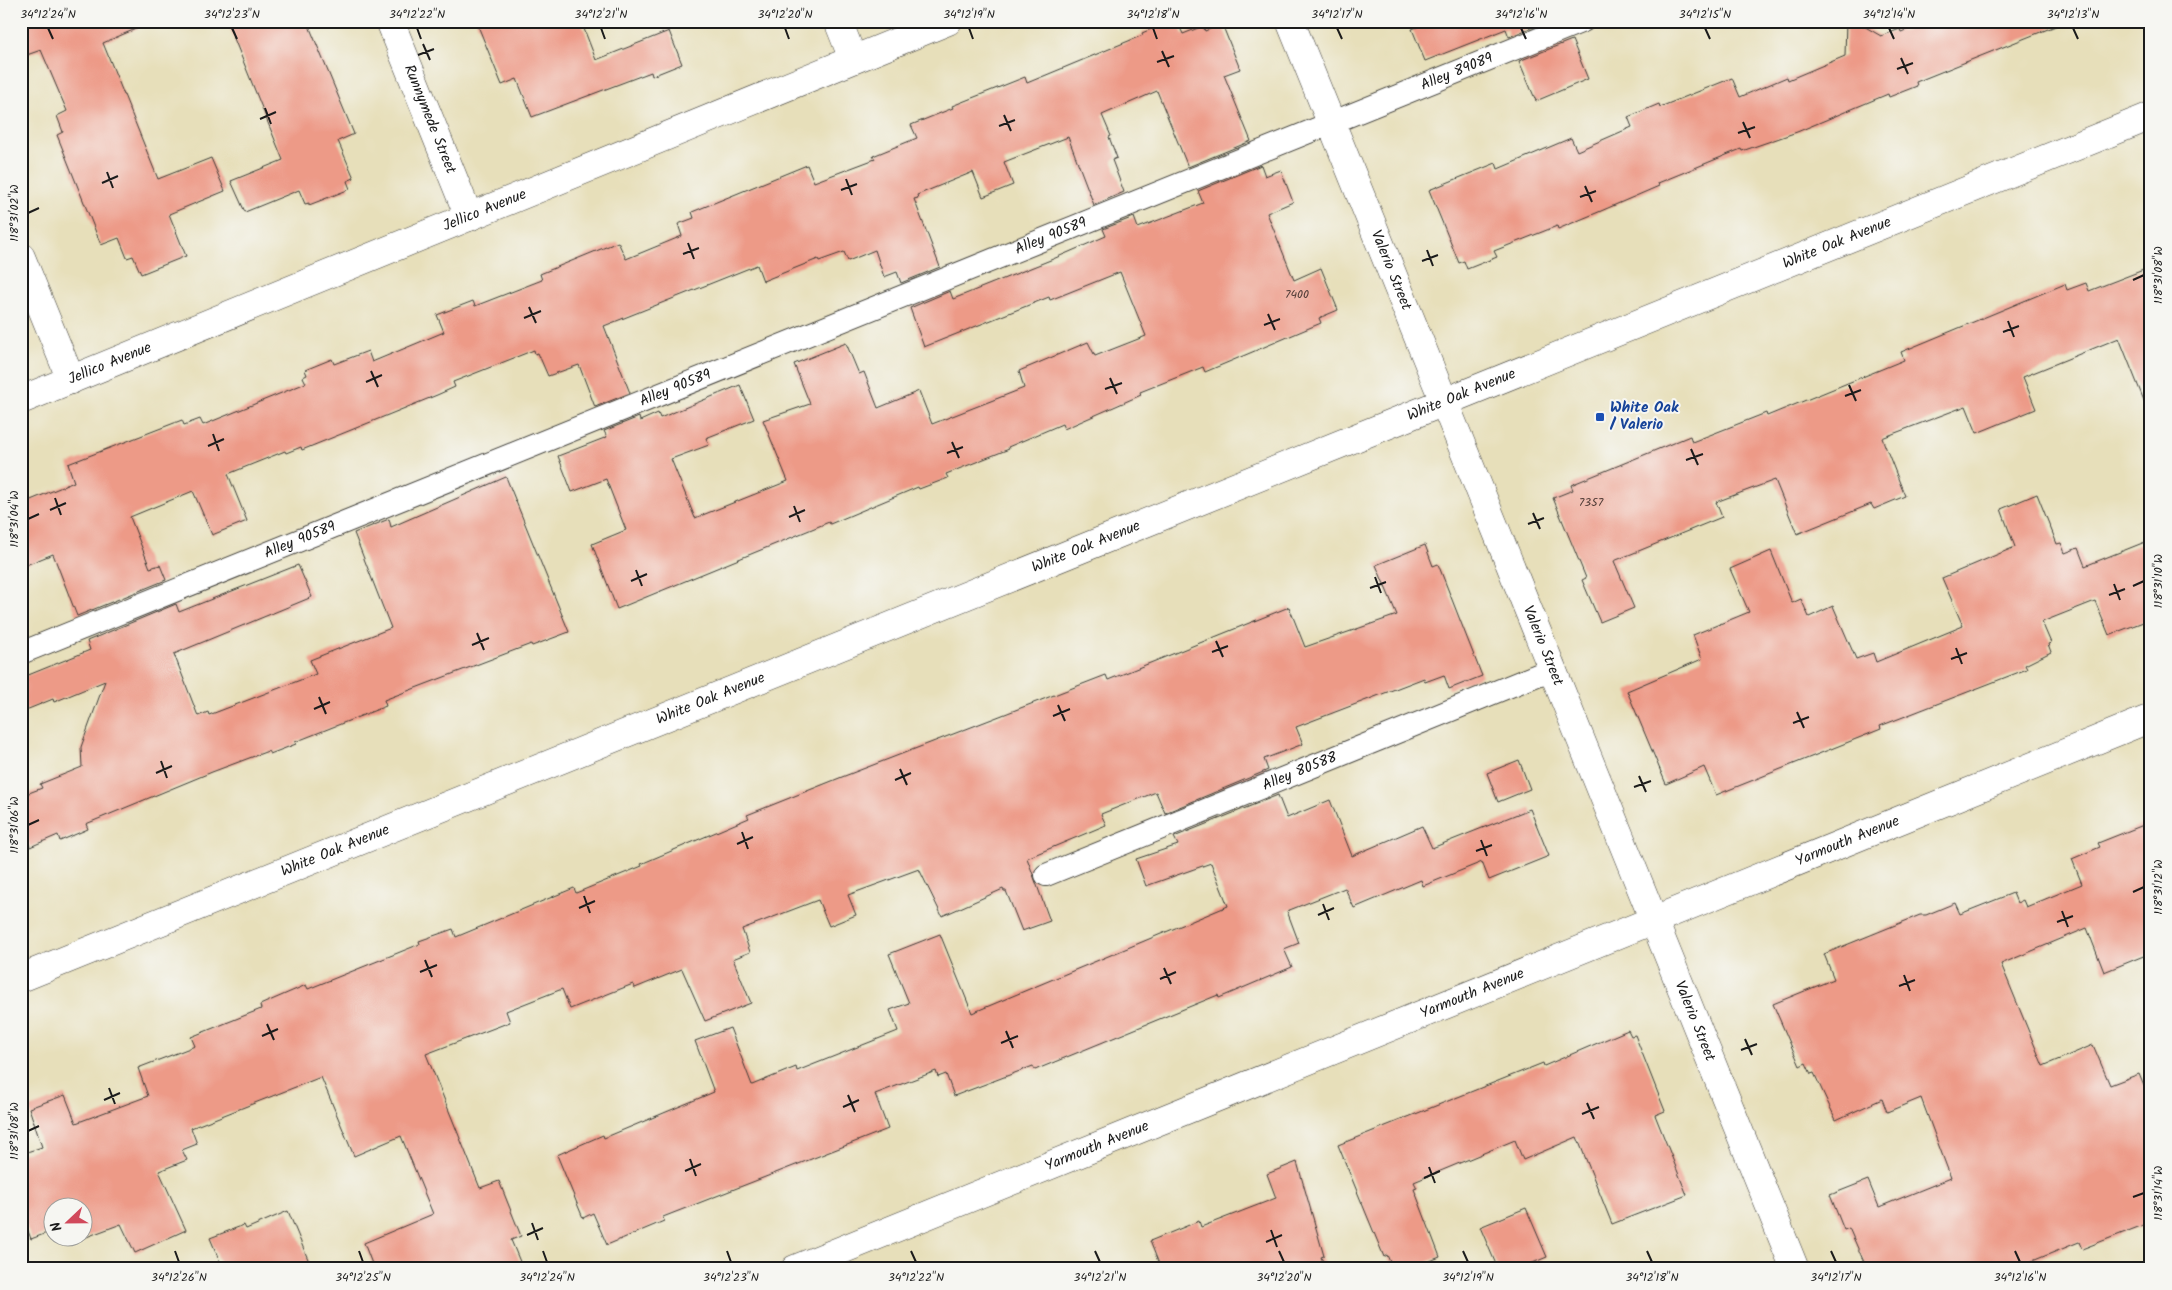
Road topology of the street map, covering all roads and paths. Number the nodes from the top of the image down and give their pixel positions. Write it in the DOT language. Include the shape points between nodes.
graph roads {
  1 [pos="390,21"];
  2 [pos="838,21"];
  3 [pos="948,21"];
  4 [pos="1290,21"];
  5 [pos="1583,21"];
  6 [pos="853,59"];
  7 [pos="2151,116"];
  8 [pos="1331,123"];
  9 [pos="469,217"];
  10 [pos="21,257"];
  11 [pos="71,380"];
  12 [pos="21,400"];
  13 [pos="1446,403"];
  14 [pos="21,653"];
  15 [pos="1552,669"];
  16 [pos="2151,718"];
  17 [pos="1046,875"];
  18 [pos="1653,922"];
  19 [pos="21,978"];
  20 [pos="795,1269"];
  21 [pos="1795,1269"];
  1 -- 9 [label="street, Runnymede Street"];
  2 -- 6 [label="street"];
  3 -- 6 [label="street, Jellico Avenue"];
  4 -- 8 [label="street, Valerio Street"];
  5 -- 8 [label="lane, Alley 89089"];
  6 -- 9 [label="street, Jellico Avenue"];
  7 -- 13 [label="street, White Oak Avenue"];
  8 -- 13 [label="street, Valerio Street"];
  8 -- 14 [label="lane, Alley 90589"];
  9 -- 11 [label="street, Jellico Avenue"];
  10 -- 11 [label="street"];
  11 -- 12 [label="street, Jellico Avenue"];
  13 -- 15 [label="street, Valerio Street"];
  13 -- 19 [label="street, White Oak Avenue"];
  15 -- 17 [label="lane, Alley 80588"];
  15 -- 18 [label="street, Valerio Street"];
  16 -- 18 [label="street, Yarmouth Avenue"];
  18 -- 20 [label="street, Yarmouth Avenue"];
  18 -- 21 [label="street, Valerio Street"];
}
